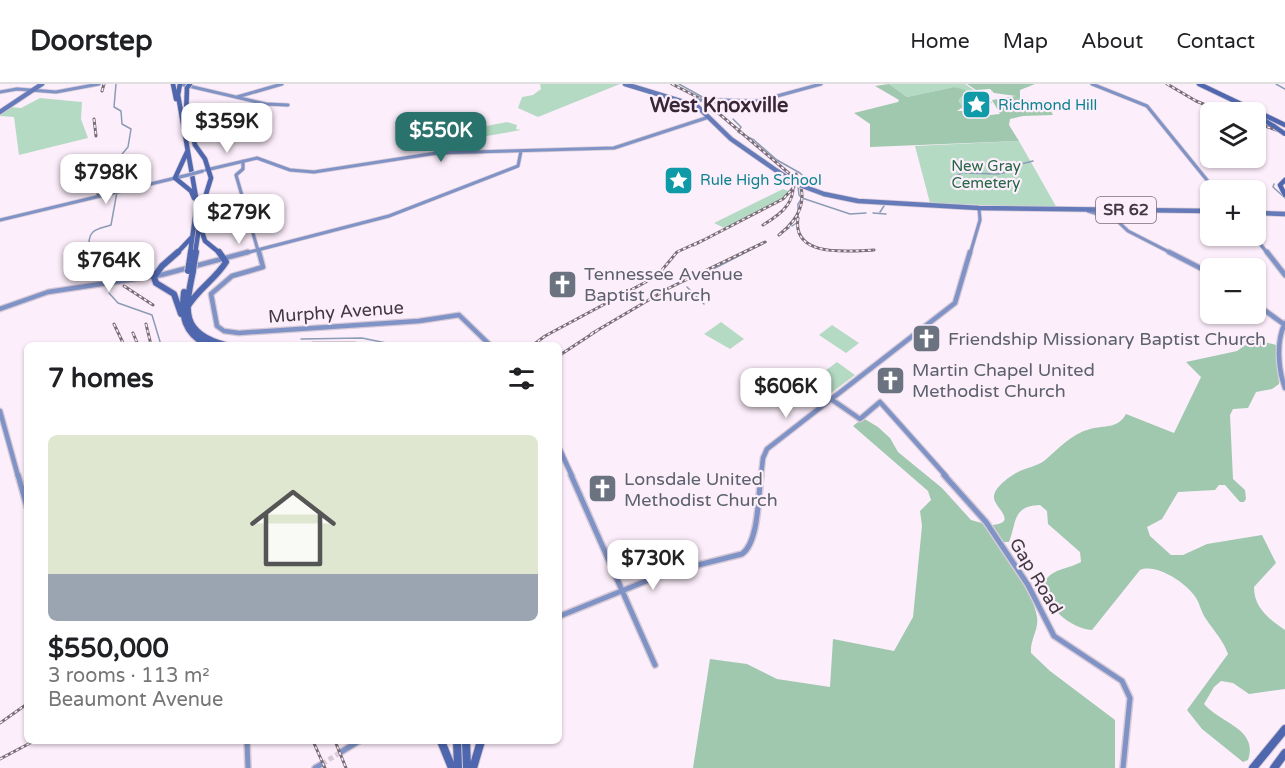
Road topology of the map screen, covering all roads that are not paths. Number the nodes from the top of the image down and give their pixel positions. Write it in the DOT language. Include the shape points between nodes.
graph roads {
  1 [pos="23,84"];
  2 [pos="42,84"];
  3 [pos="97,84"];
  4 [pos="282,84"];
  5 [pos="626,84"];
  6 [pos="821,84"];
  7 [pos="1092,84"];
  8 [pos="1191,84"];
  9 [pos="1199,84"];
  10 [pos="173,85"];
  11 [pos="183,85"];
  12 [pos="17,89"];
  13 [pos="32,91"];
  14 [pos="0,92"];
  15 [pos="237,97"];
  16 [pos="1230,102"];
  17 [pos="689,103"];
  18 [pos="288,105"];
  19 [pos="0,112"];
  20 [pos="709,117"];
  21 [pos="185,118"];
  22 [pos="1266,120"];
  23 [pos="1266,121"];
  24 [pos="1285,130"];
  25 [pos="188,148"];
  26 [pos="521,151"];
  27 [pos="243,161"];
  28 [pos="206,170"];
  29 [pos="175,178"];
  30 [pos="1207,180"];
  31 [pos="1285,182"];
  32 [pos="1285,193"];
  33 [pos="200,205"];
  34 [pos="979,208"];
  35 [pos="1107,210"];
  36 [pos="1088,211"];
  37 [pos="1200,211"];
  38 [pos="1266,212"];
  39 [pos="1285,212"];
  40 [pos="0,220"];
  41 [pos="1114,220"];
  42 [pos="201,224"];
  43 [pos="195,230"];
  44 [pos="1262,246"];
  45 [pos="258,252"];
  46 [pos="226,260"];
  47 [pos="1200,267"];
  48 [pos="191,268"];
  49 [pos="1285,275"];
  50 [pos="154,277"];
  51 [pos="0,309"];
  52 [pos="1266,311"];
  53 [pos="184,312"];
  54 [pos="1285,324"];
  55 [pos="202,342"];
  56 [pos="214,342"];
  57 [pos="487,342"];
  58 [pos="1285,388"];
  59 [pos="831,399"];
  60 [pos="0,411"];
  61 [pos="562,455"];
  62 [pos="24,496"];
  63 [pos="621,591"];
  64 [pos="562,615"];
  65 [pos="655,665"];
  66 [pos="1285,729"];
  67 [pos="247,744"];
  68 [pos="354,744"];
  69 [pos="442,744"];
  70 [pos="458,744"];
  71 [pos="466,744"];
  72 [pos="480,744"];
  73 [pos="342,752"];
  74 [pos="1285,753"];
  75 [pos="322,764"];
  76 [pos="248,768"];
  77 [pos="315,768"];
  78 [pos="452,768"];
  79 [pos="458,768"];
  80 [pos="467,768"];
  81 [pos="472,768"];
  82 [pos="1123,768"];
  83 [pos="1253,768"];
  84 [pos="1274,768"];
  1 -- 12 [label="street"];
  2 -- 13 [label="main road"];
  3 -- 13 [label="street" via="58,92"];
  4 -- 15 [label="street"];
  5 -- 17 [label="main road, SR 62"];
  6 -- 17 [label="street, bridge" via="754,103 694,99"];
  7 -- 30 [label="street" via="1147,106"];
  8 -- 16 [label="highway"];
  9 -- 24 [label="highway"];
  10 -- 21 [label="highway"];
  11 -- 15 [label="street"];
  11 -- 21 [label="highway"];
  12 -- 13 [label="street"];
  12 -- 14 [label="street"];
  13 -- 19 [label="main road"];
  15 -- 18 [label="street"];
  17 -- 20 [label="main road, SR 62"];
  20 -- 26 [label="street" via="616,148"];
  20 -- 34 [label="main road, SR 62, bridge" via="734,141 777,171 824,194 858,201"];
  21 -- 25 [label="highway"];
  21 -- 28 [label="highway"];
  21 -- 33 [label="highway"];
  22 -- 24 [label="highway"];
  23 -- 24 [label="highway, bridge"];
  25 -- 29 [label="highway"];
  25 -- 33 [label="highway"];
  26 -- 27 [label="street" via="437,153 309,172 290,170 257,158"];
  26 -- 45 [label="street" via="517,166 389,216"];
  27 -- 28 [label="street"];
  27 -- 45 [label="street" via="244,167 236,175"];
  28 -- 29 [label="street, bridge"];
  28 -- 33 [label="highway" via="210,182"];
  29 -- 33 [label="highway"];
  29 -- 40 [label="street"];
  31 -- 32 [label="highway"];
  33 -- 42 [label="highway"];
  33 -- 43 [label="highway"];
  34 -- 36 [label="main road, SR 62"];
  34 -- 59 [label="street" via="980,220 955,303"];
  35 -- 36 [label="main road, SR 62"];
  35 -- 37 [label="main road, SR 62"];
  35 -- 41 [label="street"];
  36 -- 41 [label="street"];
  38 -- 39 [label="main road"];
  41 -- 47 [label="street"];
  42 -- 46 [label="highway" via="207,244"];
  42 -- 48 [label="highway"];
  43 -- 48 [label="highway"];
  43 -- 50 [label="highway" via="186,245"];
  44 -- 49 [label="street"];
  45 -- 46 [label="street"];
  45 -- 57 [label="street, Murphy Avenue" via="262,267 232,276 211,294 215,322 224,331 462,316"];
  46 -- 50 [label="street"];
  46 -- 53 [label="highway" via="223,269 195,293"];
  48 -- 53 [label="highway"];
  50 -- 51 [label="street" via="86,284"];
  50 -- 53 [label="highway" via="156,283 174,294"];
  52 -- 54 [label="street"];
  53 -- 55 [label="highway" via="182,322"];
  53 -- 56 [label="highway" via="195,332"];
  54 -- 58 [label="street" via="1281,328 1281,379"];
  59 -- 63 [label="street" via="764,454 752,544 742,554 666,573"];
  59 -- 82 [label="street, Gap Road" via="860,419 880,402 986,522 1028,585 1054,636 1122,681 1130,698"];
  60 -- 62 [label="street"];
  61 -- 63 [label="street"];
  63 -- 64 [label="street"];
  63 -- 65 [label="street"];
  66 -- 83 [label="highway"];
  67 -- 76 [label="street"];
  68 -- 73 [label="street"];
  69 -- 78 [label="highway"];
  70 -- 79 [label="highway"];
  71 -- 80 [label="highway"];
  72 -- 81 [label="highway"];
  74 -- 84 [label="highway"];
  75 -- 77 [label="street"];
}
